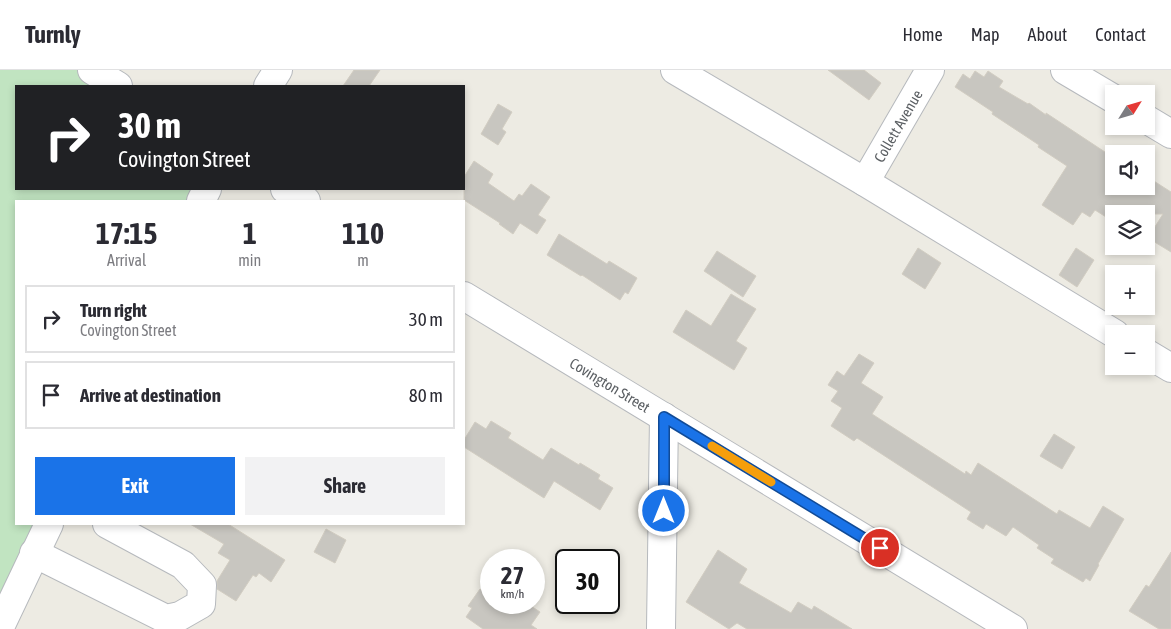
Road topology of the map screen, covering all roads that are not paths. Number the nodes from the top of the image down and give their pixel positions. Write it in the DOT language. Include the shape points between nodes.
graph roads {
  1 [pos="92,70"];
  2 [pos="278,70"];
  3 [pos="676,70"];
  4 [pos="930,70"];
  5 [pos="1065,70"];
  6 [pos="116,85"];
  7 [pos="269,85"];
  8 [pos="1105,94"];
  9 [pos="1155,124"];
  10 [pos="1171,134"];
  11 [pos="865,182"];
  12 [pos="287,190"];
  13 [pos="304,200"];
  14 [pos="465,297"];
  15 [pos="1105,328"];
  16 [pos="1155,358"];
  17 [pos="1171,368"];
  18 [pos="664,417"];
  19 [pos="48,525"];
  20 [pos="109,525"];
  21 [pos="34,553"];
  22 [pos="0,627"];
  23 [pos="662,629"];
  24 [pos="1013,629"];
  1 -- 6 [label="street"];
  2 -- 7 [label="street"];
  3 -- 11 [label="street"];
  4 -- 11 [label="street, Collett Avenue"];
  5 -- 8 [label="street"];
  9 -- 10 [label="street"];
  11 -- 15 [label="street"];
  12 -- 13 [label="street"];
  14 -- 18 [label="street, Covington Street"];
  16 -- 17 [label="street"];
  18 -- 23 [label="street"];
  18 -- 24 [label="street, Covington Street"];
  19 -- 21 [label="street"];
  20 -- 21 [label="street" via="183,565 202,584 201,604 180,616 166,619"];
  21 -- 22 [label="street"];
}
